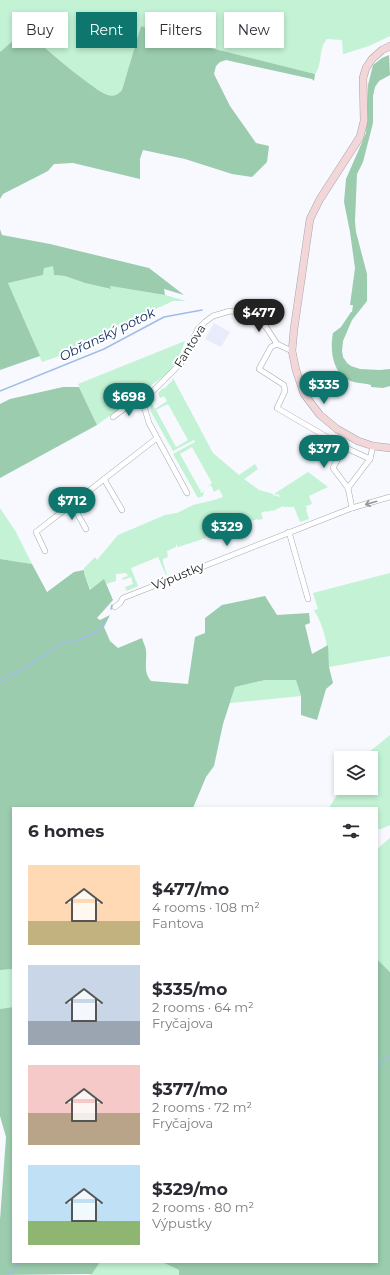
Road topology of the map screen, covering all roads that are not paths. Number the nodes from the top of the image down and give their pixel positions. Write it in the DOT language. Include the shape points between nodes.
graph roads {
  1 [pos="390,46"];
  2 [pos="277,344"];
  3 [pos="292,351"];
  4 [pos="146,401"];
  5 [pos="113,417"];
  6 [pos="157,438"];
  7 [pos="344,446"];
  8 [pos="372,446"];
  9 [pos="390,448"];
  10 [pos="370,459"];
  11 [pos="104,479"];
  12 [pos="348,488"];
  13 [pos="187,493"];
  14 [pos="390,497"];
  15 [pos="72,504"];
  16 [pos="352,508"];
  17 [pos="122,510"];
  18 [pos="86,529"];
  19 [pos="290,532"];
  20 [pos="45,551"];
  21 [pos="308,599"];
  22 [pos="115,607"];
  1 -- 3 [label="main road" via="372,59 366,68 362,78 364,121 360,137 310,219"];
  2 -- 3 [label="street"];
  2 -- 4 [label="street, Fantova" via="266,327 250,313 230,311 213,316 198,329 181,363"];
  2 -- 7 [label="street" via="271,347 259,369 284,385 285,391 277,408"];
  3 -- 8 [label="main road" via="304,394 320,415 337,429"];
  4 -- 5 [label="street" via="133,402"];
  4 -- 6 [label="street" via="144,411"];
  6 -- 11 [label="street"];
  6 -- 13 [label="street"];
  7 -- 10 [label="street"];
  7 -- 12 [label="street" via="333,468"];
  8 -- 9 [label="main road"];
  8 -- 10 [label="street"];
  10 -- 12 [label="street"];
  11 -- 15 [label="street"];
  11 -- 17 [label="street"];
  12 -- 16 [label="street"];
  14 -- 16 [label="street, Výpustky, one-way"];
  15 -- 18 [label="street"];
  15 -- 20 [label="street" via="36,532"];
  16 -- 19 [label="street, Výpustky"];
  19 -- 21 [label="street"];
  19 -- 22 [label="street, Výpustky" via="123,598"];
}
